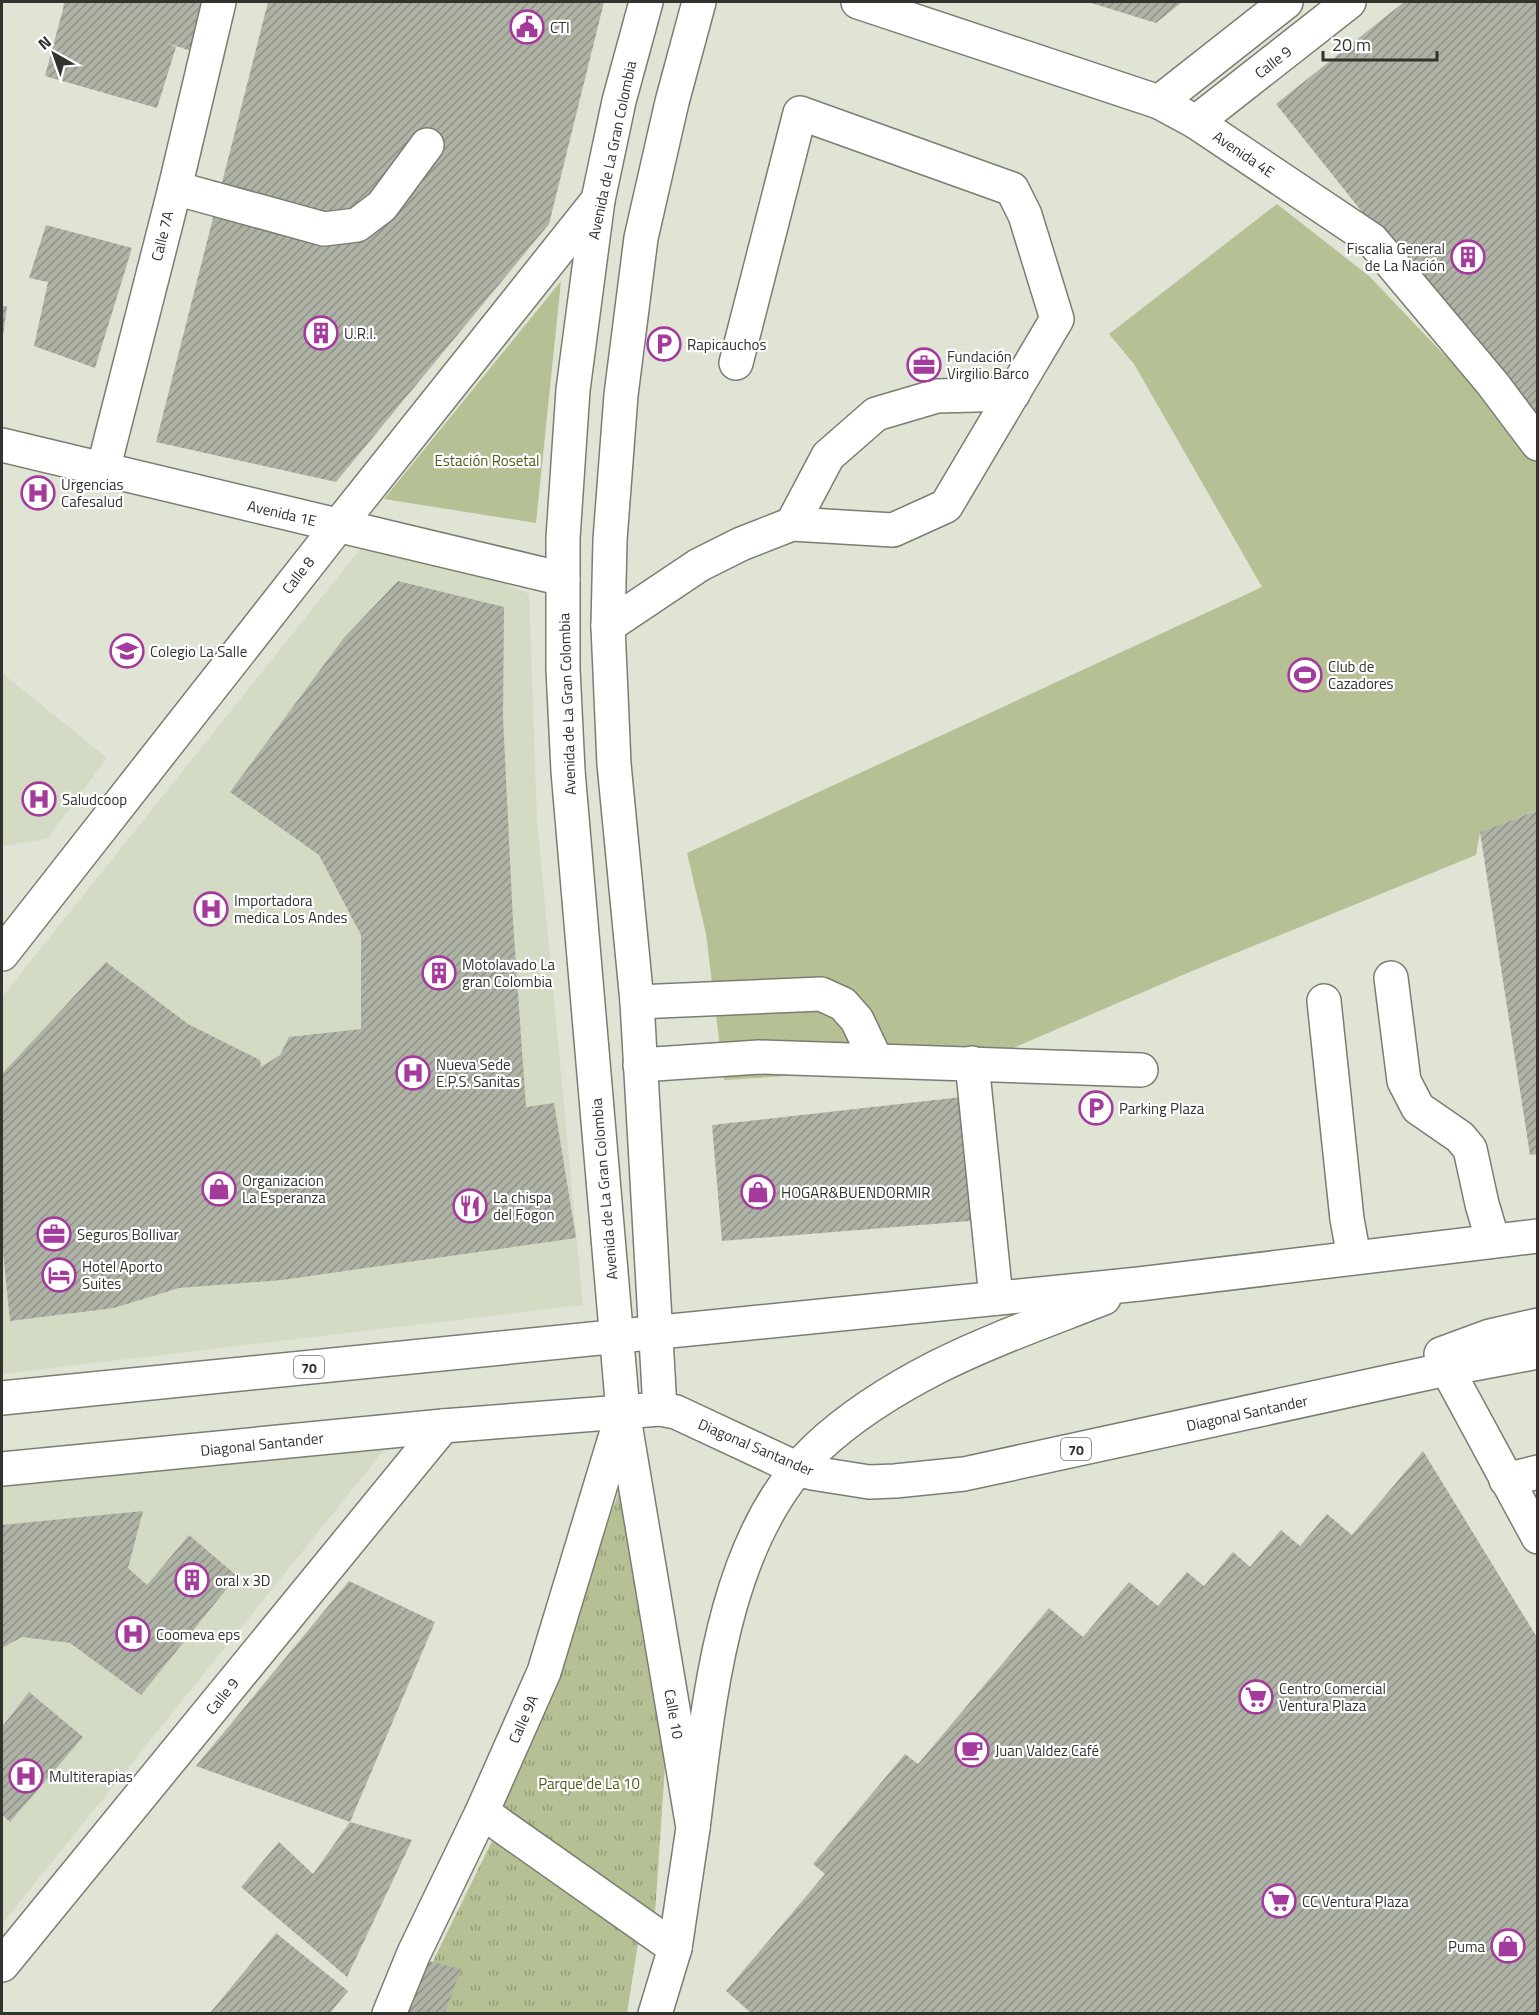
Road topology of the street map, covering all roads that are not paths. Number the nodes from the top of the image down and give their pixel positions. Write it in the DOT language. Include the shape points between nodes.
graph roads {
  1 [pos="219,2"];
  2 [pos="646,2"];
  3 [pos="699,2"];
  4 [pos="858,2"];
  5 [pos="1286,2"];
  6 [pos="1349,2"];
  7 [pos="1160,102"];
  8 [pos="1196,122"];
  9 [pos="427,144"];
  10 [pos="175,188"];
  11 [pos="598,200"];
  12 [pos="736,363"];
  13 [pos="1013,394"];
  14 [pos="1538,444"];
  15 [pos="2,445"];
  16 [pos="103,470"];
  17 [pos="792,524"];
  18 [pos="338,526"];
  19 [pos="563,579"];
  20 [pos="608,626"];
  21 [pos="2,954"];
  22 [pos="1391,978"];
  23 [pos="1324,1001"];
  24 [pos="637,1002"];
  25 [pos="876,1060"];
  26 [pos="972,1064"];
  27 [pos="640,1065"];
  28 [pos="1140,1070"];
  29 [pos="1538,1236"];
  30 [pos="1493,1241"];
  31 [pos="1354,1257"];
  32 [pos="1139,1284"];
  33 [pos="996,1298"];
  34 [pos="1538,1325"];
  35 [pos="656,1332"];
  36 [pos="617,1337"];
  37 [pos="1538,1352"];
  38 [pos="1447,1369"];
  39 [pos="1371,1386"];
  40 [pos="2,1398"];
  41 [pos="660,1409"];
  42 [pos="623,1412"];
  43 [pos="443,1426"];
  44 [pos="2,1469"];
  45 [pos="798,1469"];
  46 [pos="1538,1473"];
  47 [pos="1506,1480"];
  48 [pos="1538,1537"];
  49 [pos="482,1812"];
  50 [pos="693,1828"];
  51 [pos="675,1948"];
  52 [pos="2,1965"];
  53 [pos="389,2013"];
  54 [pos="655,2013"];
  1 -- 10 [label="street, Calle 7A"];
  2 -- 11 [label="street, Avenida de La Gran Colombia"];
  3 -- 20 [label="street" via="641,238 621,395"];
  4 -- 7 [label="street, Avenida 4E"];
  5 -- 7 [label="street"];
  6 -- 8 [label="street, Calle 9"];
  7 -- 8 [label="street, Avenida 4E"];
  8 -- 14 [label="street, Avenida 4E" via="1372,240"];
  9 -- 10 [label="street" via="382,206 357,225 324,229"];
  10 -- 16 [label="street, Calle 7A"];
  11 -- 18 [label="street, Calle 8"];
  11 -- 19 [label="street, Avenida de La Gran Colombia" via="573,390"];
  12 -- 13 [label="street" via="800,113 1012,189 1025,215 1056,319"];
  13 -- 17 [label="street" via="938,396 876,414 828,456"];
  13 -- 17 [label="street" via="946,506 892,530"];
  15 -- 16 [label="street, Avenida 1E"];
  16 -- 18 [label="street, Avenida 1E"];
  17 -- 20 [label="street" via="699,565"];
  18 -- 19 [label="street, Avenida 1E"];
  18 -- 21 [label="street, Calle 8"];
  19 -- 36 [label="street, Avenida de La Gran Colombia" via="562,669 568,771"];
  20 -- 24 [label="street" via="614,764"];
  22 -- 30 [label="street" via="1404,1081 1418,1108 1460,1137 1470,1149"];
  23 -- 31 [label="street"];
  24 -- 25 [label="street" via="821,994 843,1004 857,1020"];
  24 -- 27 [label="street"];
  25 -- 26 [label="street"];
  25 -- 27 [label="street" via="759,1057"];
  26 -- 28 [label="street"];
  26 -- 33 [label="street"];
  27 -- 35 [label="street"];
  29 -- 30 [label="street, 70"];
  30 -- 31 [label="street, 70"];
  31 -- 32 [label="street, 70"];
  32 -- 33 [label="street, 70"];
  32 -- 45 [label="street" via="936,1368 863,1411"];
  33 -- 35 [label="street, 70"];
  34 -- 39 [label="street" via="1467,1344"];
  35 -- 36 [label="street, 70"];
  35 -- 41 [label="street"];
  36 -- 40 [label="street, 70"];
  36 -- 42 [label="street, Avenida de La Gran Colombia"];
  37 -- 38 [label="street, Diagonal Santander / 70"];
  38 -- 39 [label="street, Diagonal Santander / 70"];
  38 -- 47 [label="street"];
  39 -- 45 [label="street, Diagonal Santander / 70" via="964,1474 869,1482"];
  41 -- 42 [label="street, Diagonal Santander / 70"];
  41 -- 45 [label="street, Diagonal Santander / 70" via="676,1412"];
  42 -- 43 [label="street, Diagonal Santander / 70"];
  42 -- 49 [label="street, Calle 9A" via="544,1672"];
  42 -- 50 [label="street, Calle 10"];
  43 -- 44 [label="street, Diagonal Santander / 70"];
  43 -- 52 [label="street, Calle 9"];
  45 -- 50 [label="street" via="757,1532 731,1604 708,1713"];
  46 -- 47 [label="street"];
  47 -- 48 [label="street"];
  49 -- 51 [label="street"];
  49 -- 53 [label="street, Calle 9A"];
  50 -- 51 [label="street, Calle 10"];
  51 -- 54 [label="street, Calle 10"];
}
